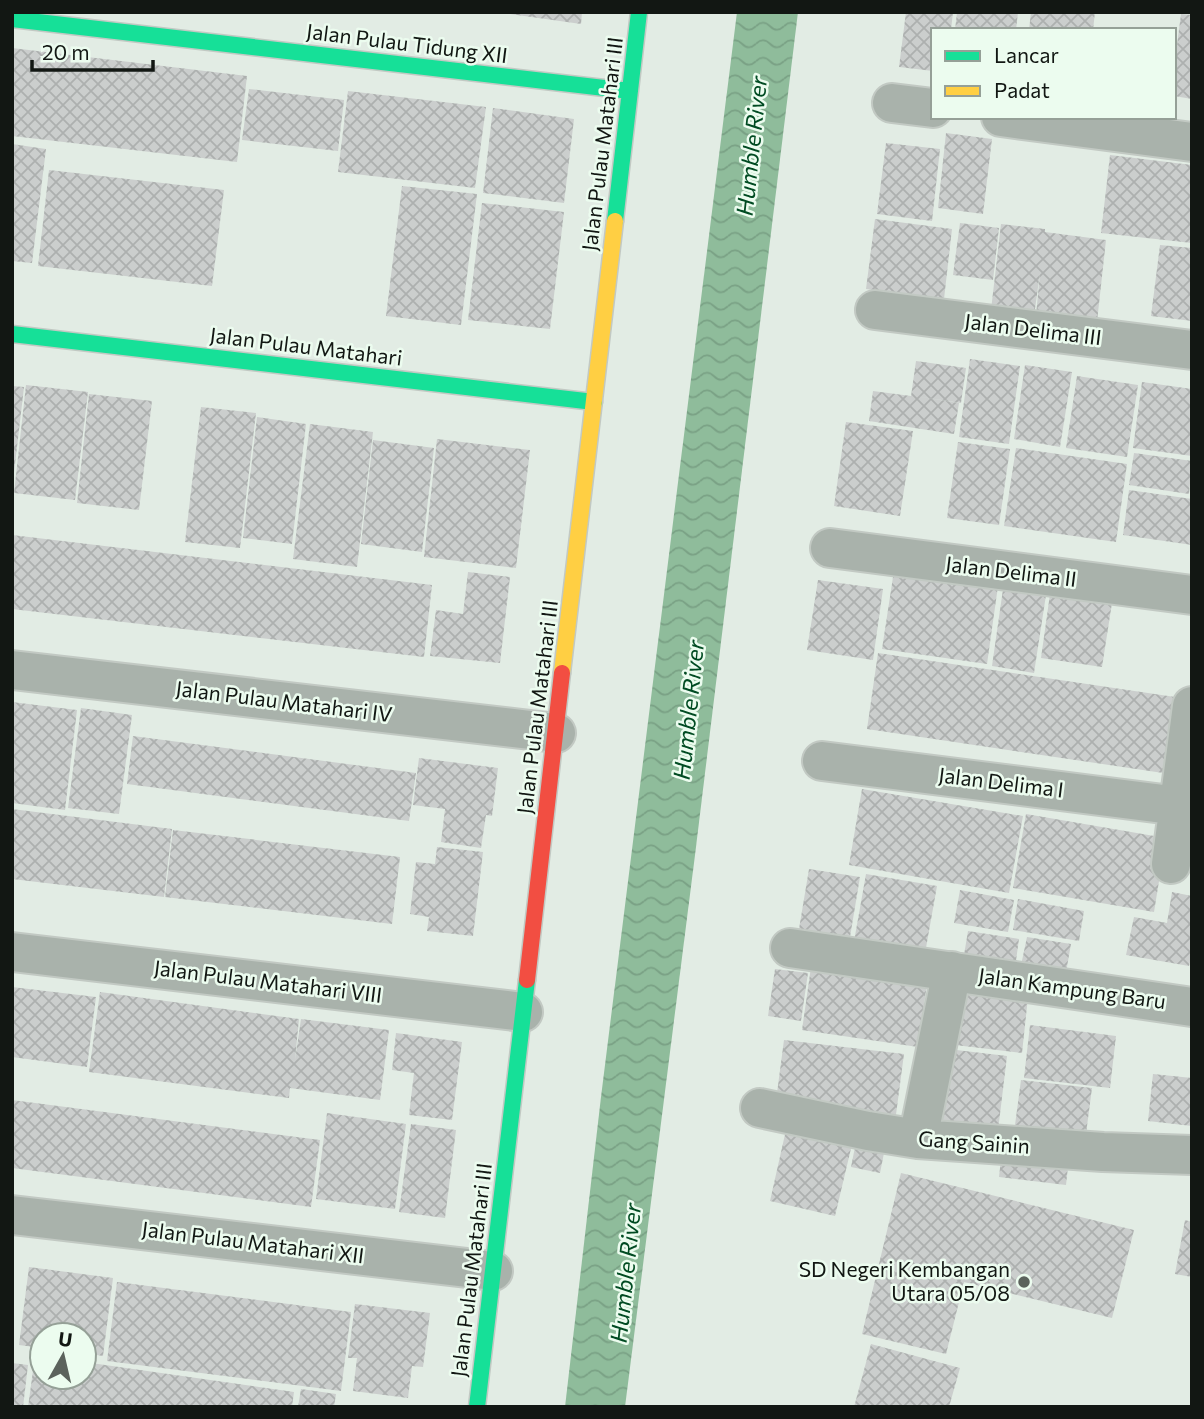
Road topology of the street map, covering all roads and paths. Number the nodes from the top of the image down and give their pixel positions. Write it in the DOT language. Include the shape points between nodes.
graph roads {
  1 [pos="639,12"];
  2 [pos="12,19"];
  3 [pos="630,91"];
  4 [pos="892,103"];
  5 [pos="931,108"];
  6 [pos="1016,119"];
  7 [pos="1192,142"];
  8 [pos="875,310"];
  9 [pos="12,334"];
  10 [pos="1192,350"];
  11 [pos="594,402"];
  12 [pos="830,548"];
  13 [pos="1192,595"];
  14 [pos="12,670"];
  15 [pos="1192,706"];
  16 [pos="556,733"];
  17 [pos="822,761"];
  18 [pos="1179,806"];
  19 [pos="1171,864"];
  20 [pos="790,948"];
  21 [pos="12,952"];
  22 [pos="952,971"];
  23 [pos="1192,1007"];
  24 [pos="523,1012"];
  25 [pos="760,1108"];
  26 [pos="918,1139"];
  27 [pos="1192,1155"];
  28 [pos="12,1215"];
  29 [pos="493,1271"];
  30 [pos="477,1407"];
  1 -- 3 [label="street, Jalan Pulau Matahari III"];
  2 -- 3 [label="street, Jalan Pulau Tidung XII"];
  3 -- 11 [label="street, Jalan Pulau Matahari III"];
  4 -- 5 [label="street"];
  6 -- 7 [label="street"];
  8 -- 10 [label="street, Jalan Delima III"];
  9 -- 11 [label="street, Jalan Pulau Matahari"];
  11 -- 16 [label="street, Jalan Pulau Matahari III"];
  12 -- 13 [label="street, Jalan Delima II"];
  14 -- 16 [label="street, Jalan Pulau Matahari IV"];
  15 -- 18 [label="street"];
  16 -- 24 [label="street, Jalan Pulau Matahari III"];
  17 -- 18 [label="street, Jalan Delima I"];
  18 -- 19 [label="street"];
  20 -- 22 [label="street, Jalan Kampung Baru"];
  21 -- 24 [label="street, Jalan Pulau Matahari VIII"];
  22 -- 23 [label="street, Jalan Kampung Baru"];
  22 -- 26 [label="street, Jalan Kampung Baru"];
  24 -- 29 [label="street, Jalan Pulau Matahari III"];
  25 -- 26 [label="street, Gang Sainin"];
  26 -- 27 [label="street, Gang Sainin"];
  28 -- 29 [label="street, Jalan Pulau Matahari XII"];
  29 -- 30 [label="street, Jalan Pulau Matahari III"];
}
